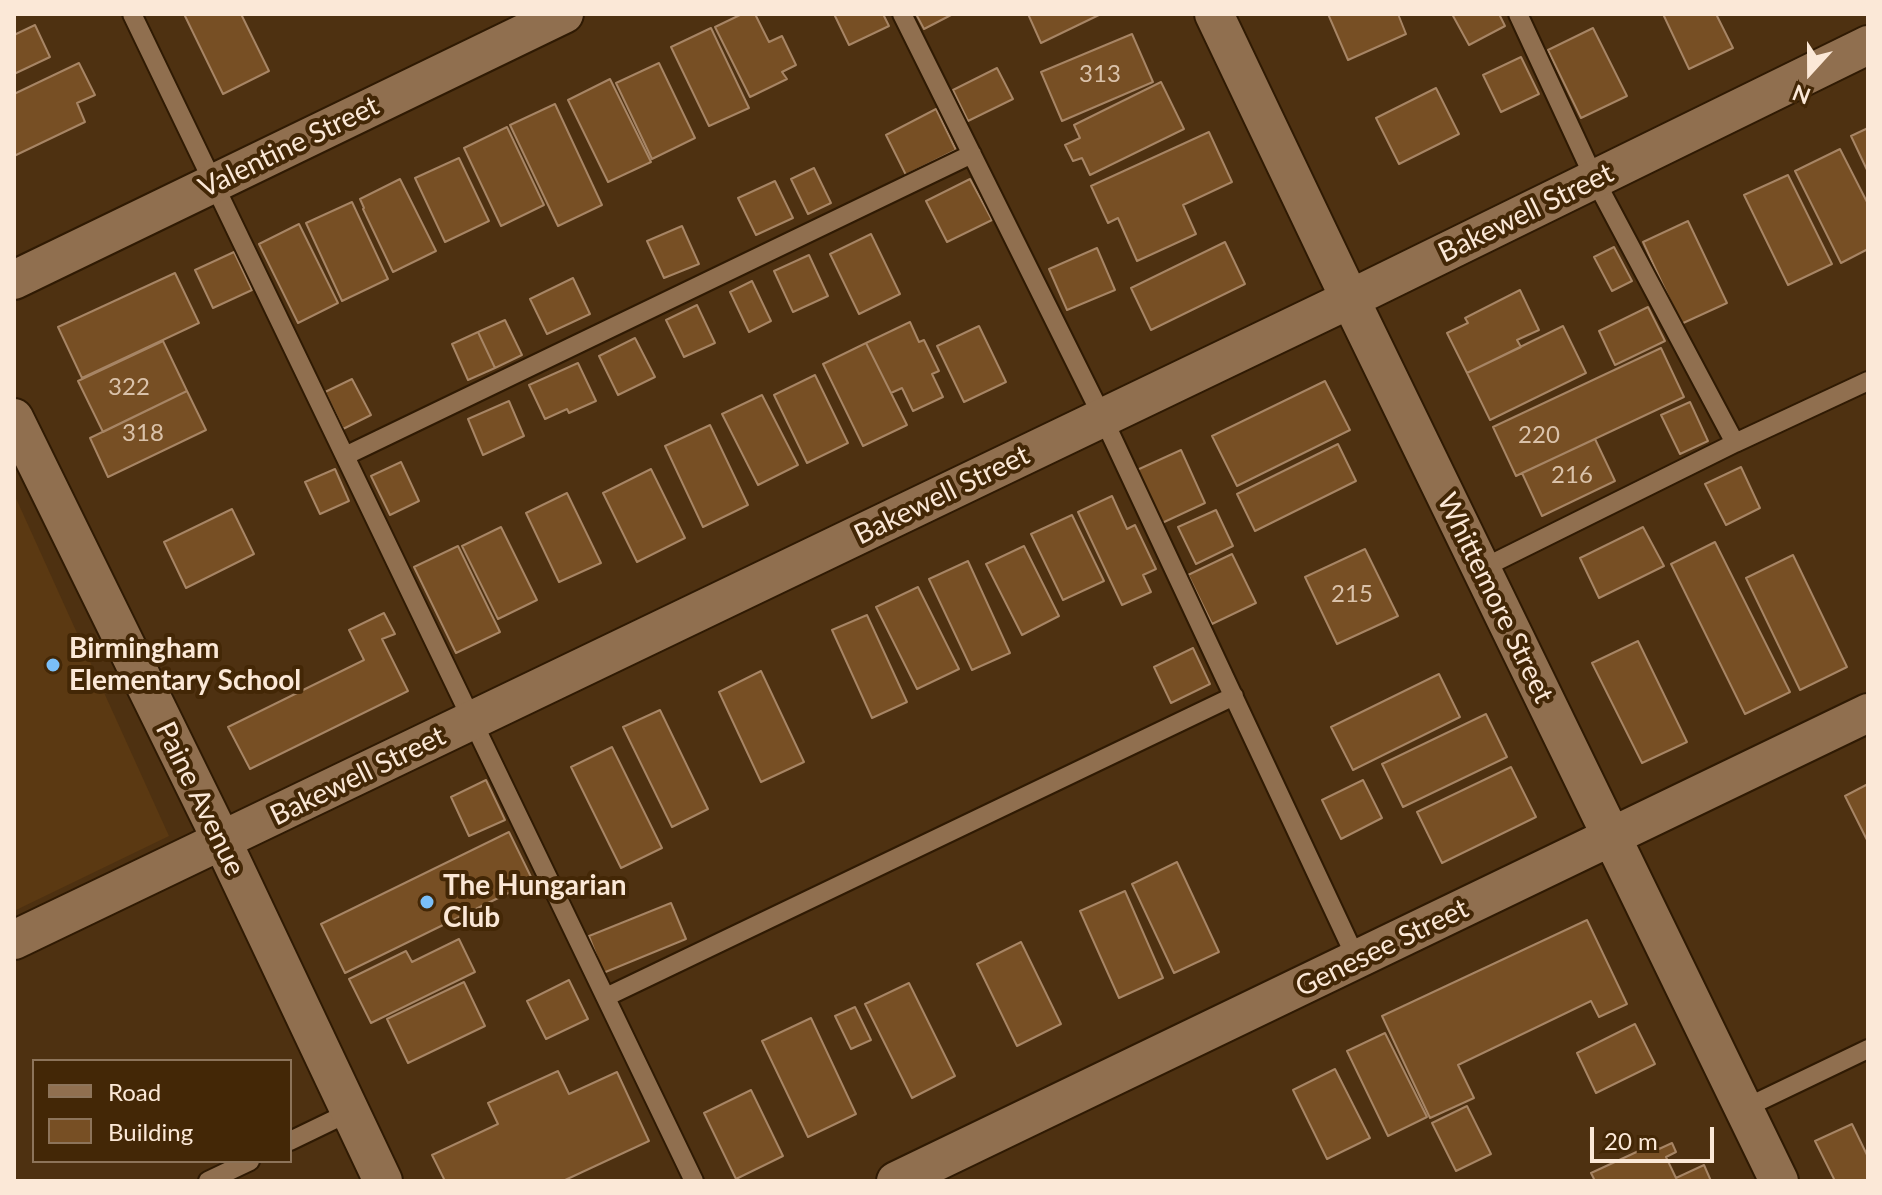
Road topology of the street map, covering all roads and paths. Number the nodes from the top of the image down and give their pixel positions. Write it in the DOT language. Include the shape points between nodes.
graph roads {
  1 [pos="132,14"];
  2 [pos="564,14"];
  3 [pos="902,14"];
  4 [pos="1214,14"];
  5 [pos="1518,14"];
  6 [pos="1868,45"];
  7 [pos="972,154"];
  8 [pos="1595,180"];
  9 [pos="214,183"];
  10 [pos="14,280"];
  11 [pos="1350,299"];
  12 [pos="1868,381"];
  13 [pos="14,418"];
  14 [pos="1103,418"];
  15 [pos="1735,443"];
  16 [pos="345,456"];
  17 [pos="1481,569"];
  18 [pos="1234,696"];
  19 [pos="1868,713"];
  20 [pos="473,721"];
  21 [pos="1611,838"];
  22 [pos="222,841"];
  23 [pos="14,940"];
  24 [pos="1357,960"];
  25 [pos="606,997"];
  26 [pos="1868,1049"];
  27 [pos="1743,1109"];
  28 [pos="350,1112"];
  29 [pos="292,1140"];
  30 [pos="246,1163"];
  31 [pos="208,1181"];
  32 [pos="383,1181"];
  33 [pos="694,1181"];
  34 [pos="896,1181"];
  35 [pos="1779,1181"];
  1 -- 9 [label="lane"];
  2 -- 9 [label="street, Valentine Street"];
  3 -- 7 [label="lane"];
  4 -- 11 [label="street, Whittemore Street"];
  5 -- 8 [label="lane"];
  6 -- 8 [label="street, Bakewell Street"];
  7 -- 14 [label="lane"];
  7 -- 16 [label="lane"];
  8 -- 11 [label="street, Bakewell Street"];
  8 -- 15 [label="lane"];
  9 -- 10 [label="street, Valentine Street"];
  9 -- 16 [label="lane"];
  11 -- 14 [label="street, Bakewell Street"];
  11 -- 17 [label="street, Whittemore Street"];
  12 -- 15 [label="lane"];
  13 -- 22 [label="street, Paine Avenue"];
  14 -- 18 [label="lane"];
  14 -- 20 [label="street, Bakewell Street"];
  15 -- 17 [label="lane"];
  16 -- 20 [label="lane"];
  17 -- 21 [label="street, Whittemore Street"];
  18 -- 24 [label="lane"];
  18 -- 25 [label="lane"];
  19 -- 21 [label="street, Genesee Street"];
  20 -- 22 [label="street, Bakewell Street"];
  20 -- 25 [label="lane"];
  21 -- 24 [label="street, Genesee Street"];
  21 -- 27 [label="street, Whittemore Street"];
  22 -- 23 [label="street, Bakewell Street"];
  22 -- 28 [label="street, Paine Avenue"];
  24 -- 34 [label="street, Genesee Street"];
  25 -- 33 [label="lane"];
  26 -- 27 [label="lane"];
  27 -- 35 [label="street, Whittemore Street"];
  28 -- 29 [label="lane"];
  28 -- 32 [label="street, Paine Avenue"];
  30 -- 31 [label="lane"];
}
